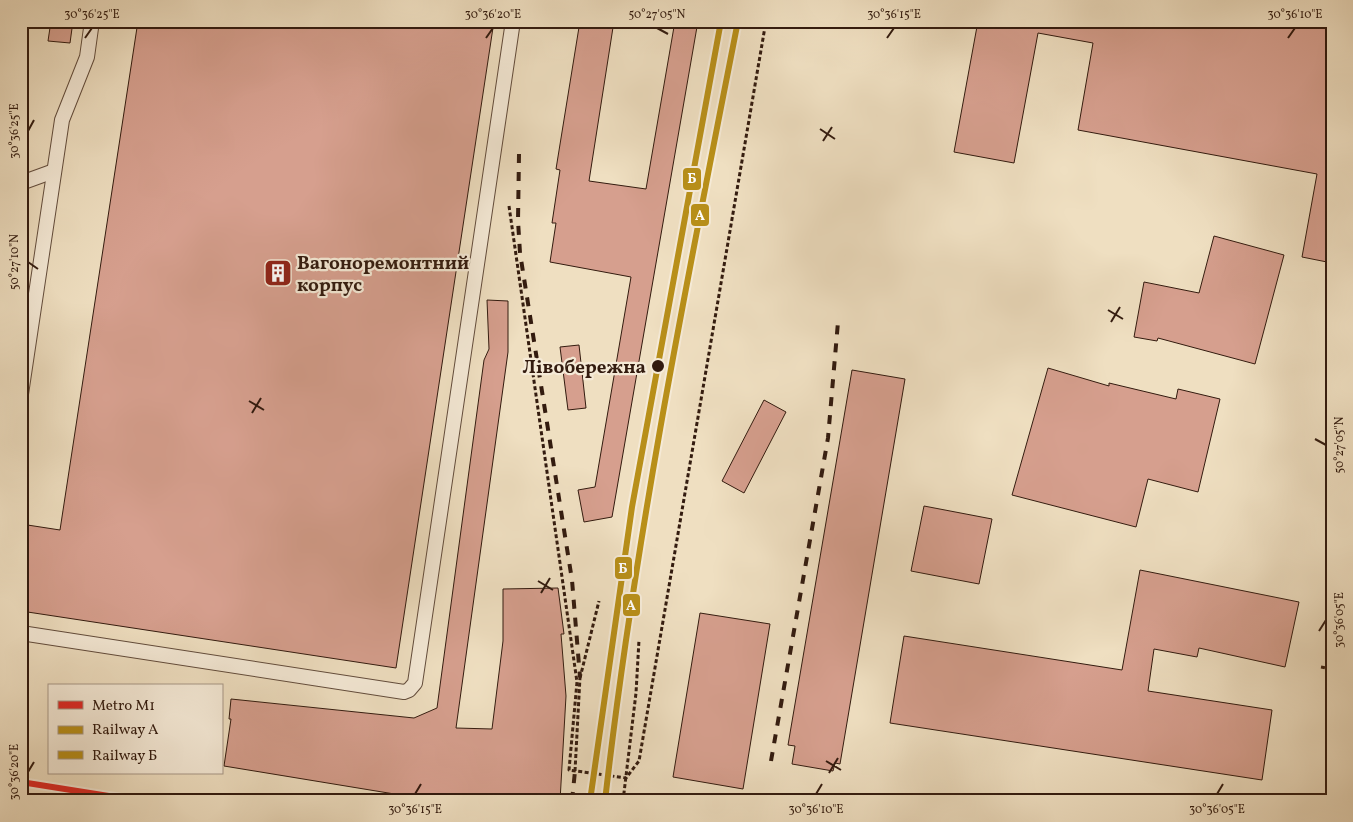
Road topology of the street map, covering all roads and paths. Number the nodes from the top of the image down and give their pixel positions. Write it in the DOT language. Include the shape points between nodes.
graph roads {
  1 [pos="92,21"];
  2 [pos="513,21"];
  3 [pos="766,21"];
  4 [pos="54,171"];
  5 [pos="21,183"];
  6 [pos="509,206"];
  7 [pos="21,394"];
  8 [pos="600,601"];
  9 [pos="21,633"];
  10 [pos="639,640"];
  11 [pos="1320,667"];
  12 [pos="1332,670"];
  13 [pos="580,677"];
  14 [pos="577,682"];
  15 [pos="575,771"];
  16 [pos="626,778"];
  17 [pos="623,801"];
  1 -- 4 [label="lane" via="87,57 62,120"];
  2 -- 9 [label="lane" via="412,688 404,692"];
  3 -- 16 [label="path" via="639,761"];
  4 -- 5 [label="lane"];
  4 -- 7 [label="lane"];
  6 -- 14 [label="path"];
  8 -- 13 [label="path"];
  10 -- 16 [label="path"];
  11 -- 12 [label="path"];
  13 -- 14 [label="path"];
  13 -- 15 [label="path"];
  14 -- 15 [label="path" via="569,770"];
  15 -- 16 [label="path"];
  16 -- 17 [label="path"];
}
